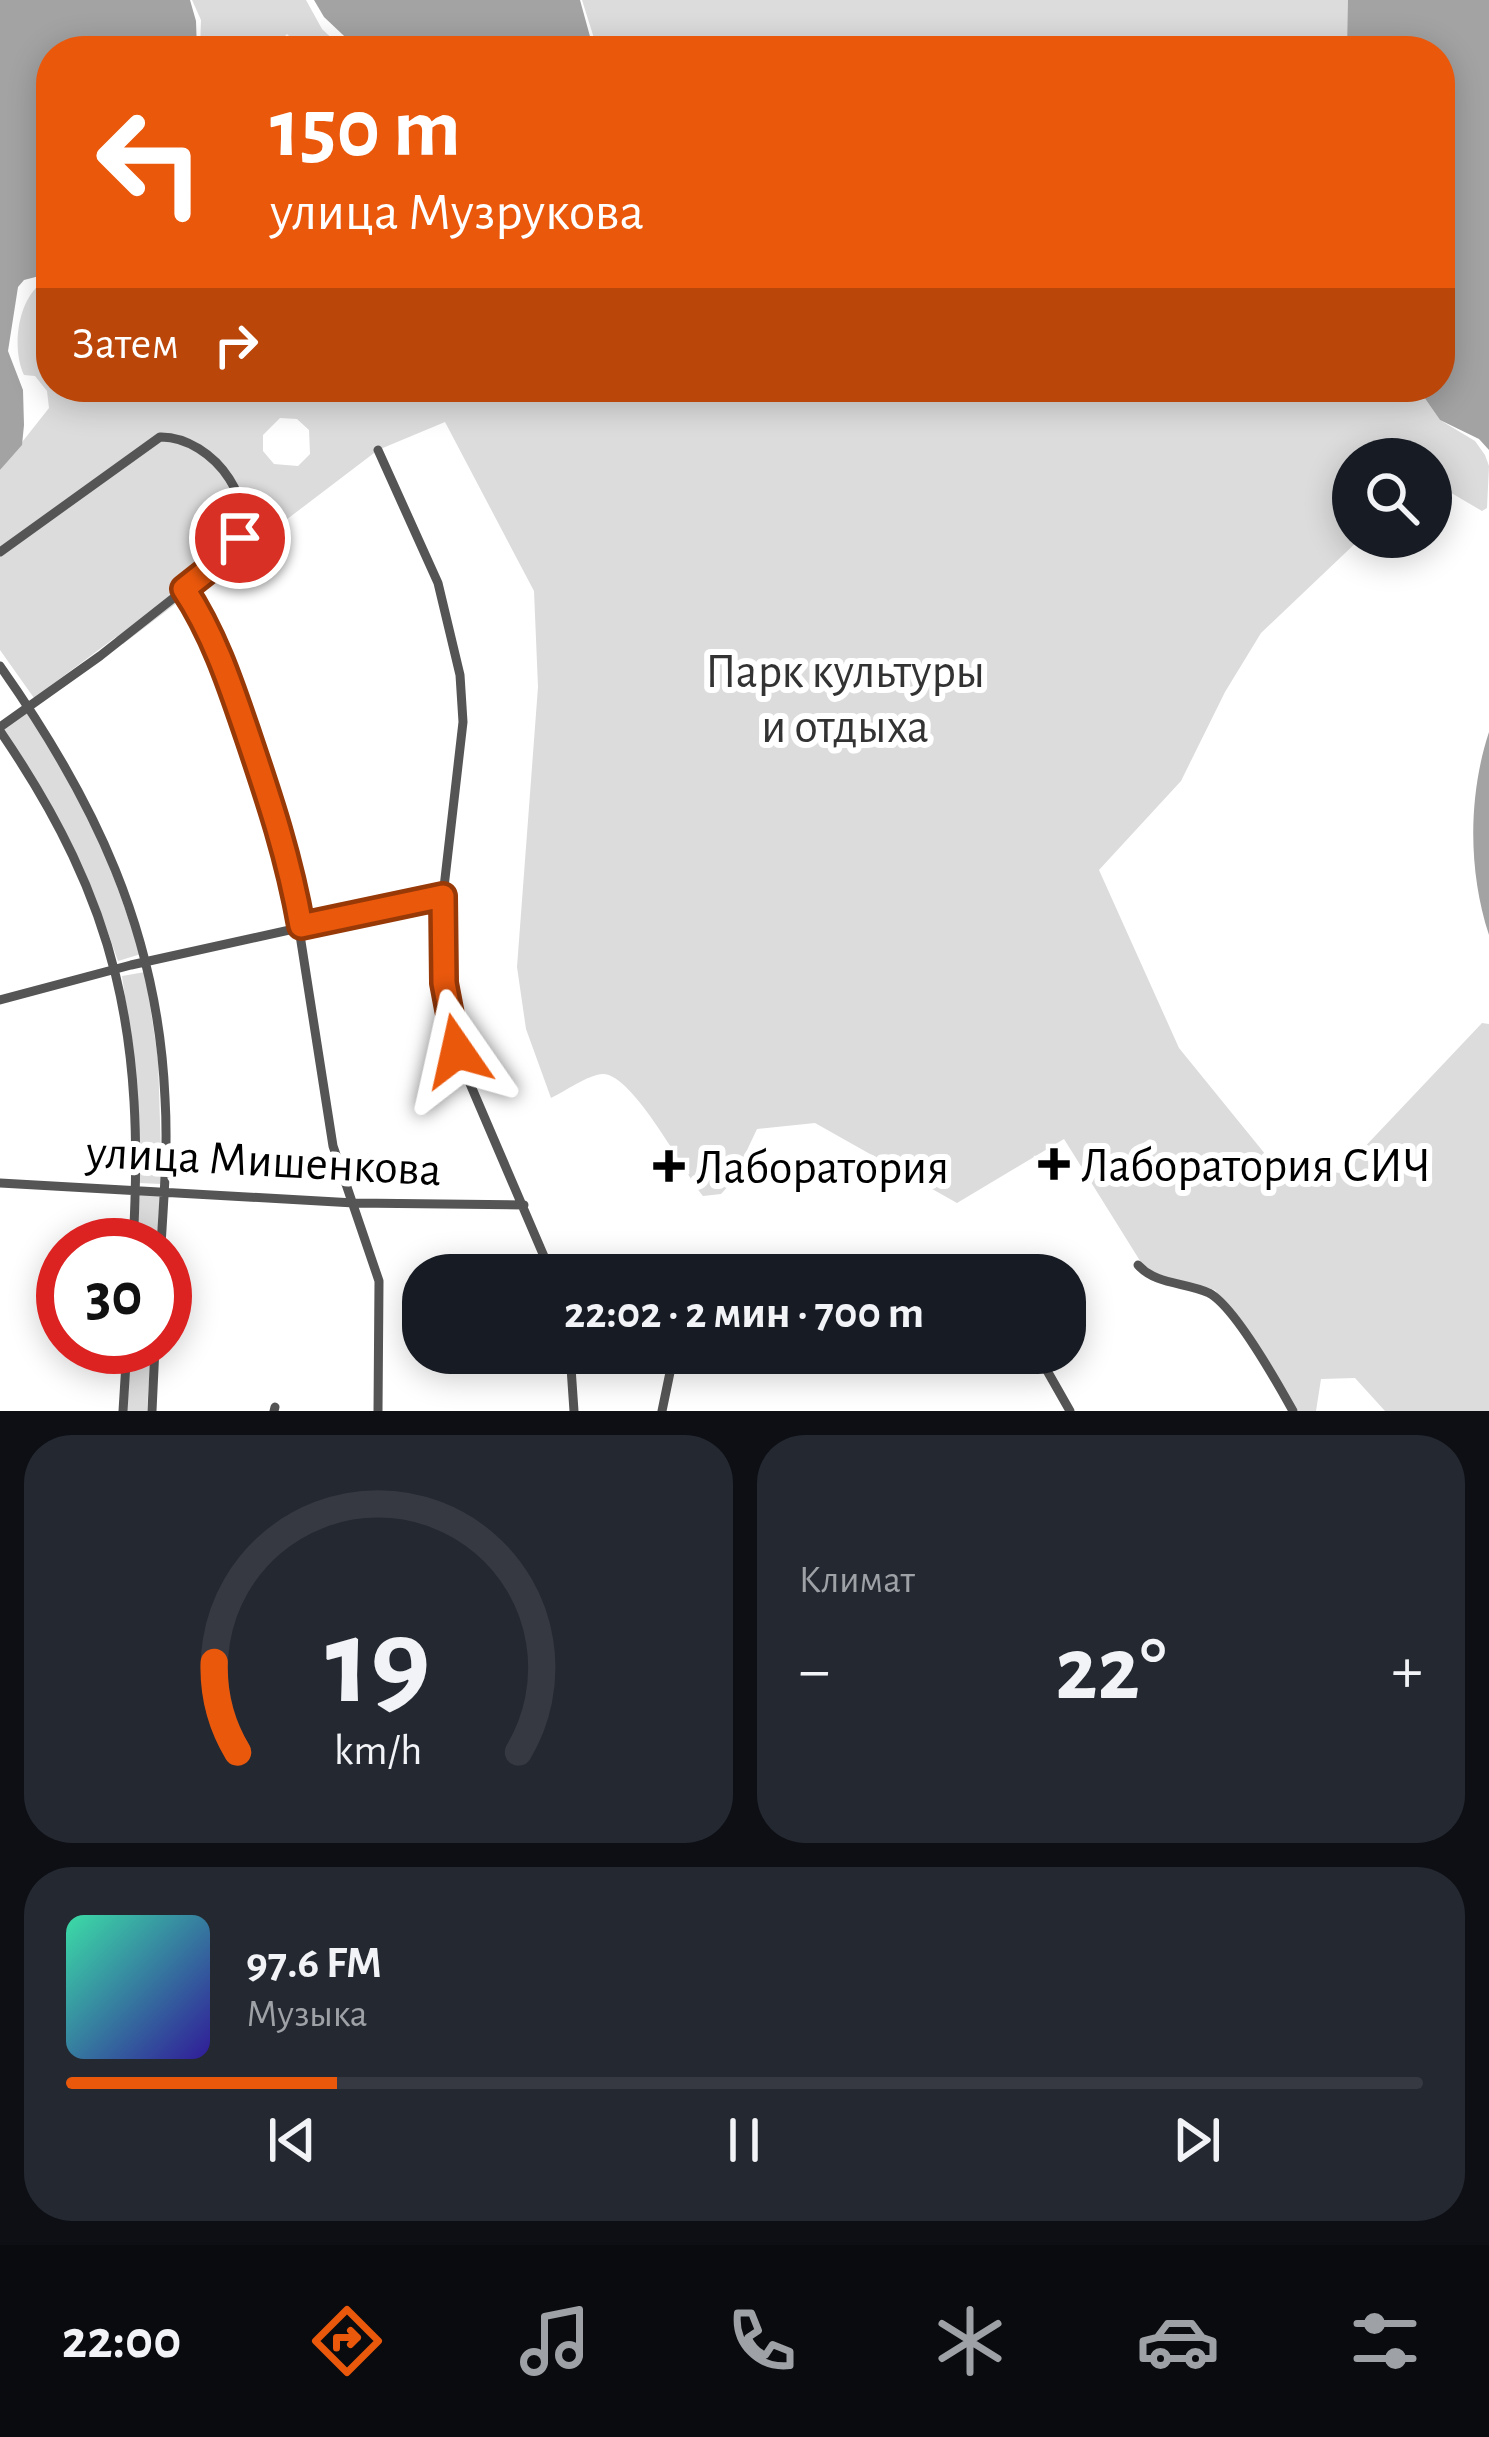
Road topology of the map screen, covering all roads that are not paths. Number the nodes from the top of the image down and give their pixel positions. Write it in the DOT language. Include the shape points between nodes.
graph roads {
  1 [pos="378,450"];
  2 [pos="0,552"];
  3 [pos="184,589"];
  4 [pos="0,666"];
  5 [pos="29,706"];
  6 [pos="0,729"];
  7 [pos="443,896"];
  8 [pos="301,926"];
  9 [pos="146,962"];
  10 [pos="116,968"];
  11 [pos="0,1000"];
  12 [pos="0,1183"];
  13 [pos="136,1189"];
  14 [pos="164,1190"];
  15 [pos="354,1203"];
  16 [pos="524,1205"];
  17 [pos="134,1218"];
  18 [pos="162,1218"];
  19 [pos="544,1254"];
  20 [pos="1138,1264"];
  21 [pos="125,1374"];
  22 [pos="154,1374"];
  23 [pos="571,1374"];
  24 [pos="670,1374"];
  25 [pos="1048,1374"];
  26 [pos="123,1411"];
  27 [pos="152,1411"];
  28 [pos="378,1411"];
  29 [pos="574,1411"];
  30 [pos="662,1411"];
  31 [pos="1070,1411"];
  32 [pos="1293,1411"];
  1 -- 7 [label="street" via="438,583 460,675 463,722"];
  2 -- 3 [label="street" via="160,437 192,442 241,502 243,530 227,555"];
  3 -- 5 [label="street"];
  3 -- 8 [label="street" via="244,723 287,852"];
  4 -- 5 [label="street"];
  5 -- 6 [label="street"];
  5 -- 9 [label="street" via="93,815"];
  6 -- 10 [label="street" via="79,866"];
  7 -- 8 [label="street"];
  7 -- 16 [label="street" via="444,983 457,1051"];
  8 -- 9 [label="street"];
  8 -- 15 [label="street" via="333,1146"];
  9 -- 10 [label="street"];
  9 -- 14 [label="street" via="164,1076"];
  10 -- 11 [label="street"];
  10 -- 13 [label="street" via="134,1094"];
  12 -- 13 [label="street, улица Мишенкова"];
  13 -- 14 [label="street, улица Мишенкова"];
  13 -- 17 [label="street"];
  14 -- 15 [label="street, улица Мишенкова"];
  14 -- 18 [label="street"];
  15 -- 16 [label="street, улица Мишенкова"];
  15 -- 28 [label="street" via="380,1281"];
  16 -- 19 [label="street"];
  20 -- 32 [label="street" via="1221,1302"];
  21 -- 26 [label="street"];
  22 -- 27 [label="street"];
  23 -- 29 [label="street"];
  24 -- 30 [label="street"];
  25 -- 31 [label="street"];
}
